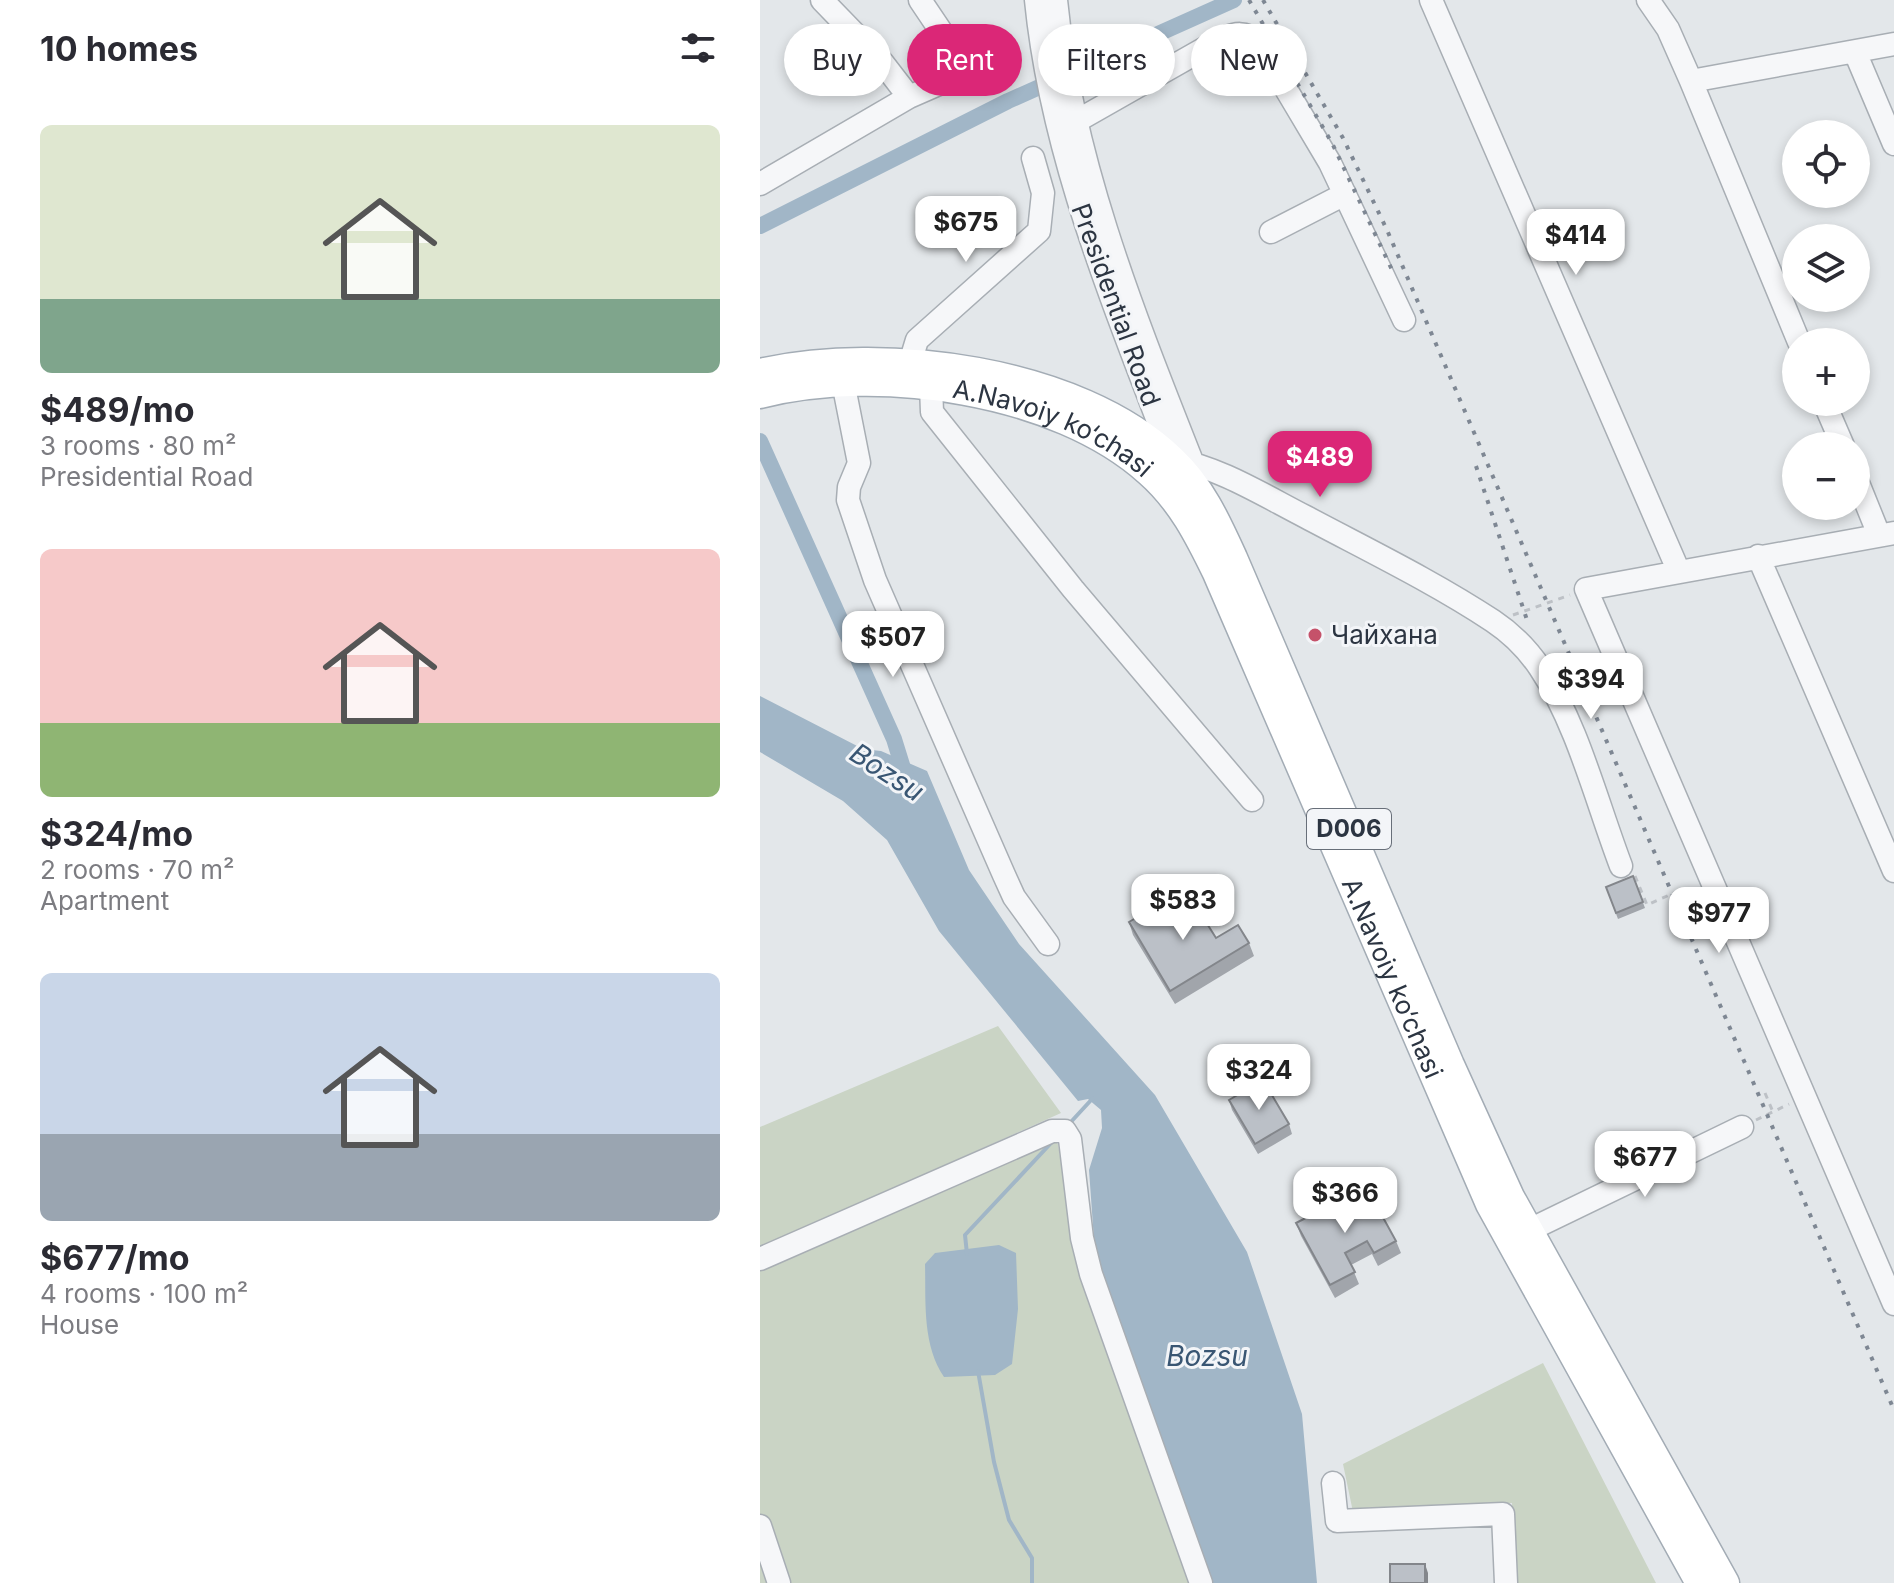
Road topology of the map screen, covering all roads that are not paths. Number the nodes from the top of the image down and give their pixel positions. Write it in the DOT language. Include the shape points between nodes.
graph roads {
  1 [pos="822,0"];
  2 [pos="920,0"];
  3 [pos="1036,0"];
  4 [pos="1056,0"];
  5 [pos="1431,0"];
  6 [pos="1648,0"];
  7 [pos="936,24"];
  8 [pos="1042,24"];
  9 [pos="1055,24"];
  10 [pos="1894,44"];
  11 [pos="1855,52"];
  12 [pos="1691,81"];
  13 [pos="1062,96"];
  14 [pos="909,97"];
  15 [pos="1066,112"];
  16 [pos="1894,144"];
  17 [pos="1033,158"];
  18 [pos="760,184"];
  19 [pos="1345,194"];
  20 [pos="1271,232"];
  21 [pos="1404,320"];
  22 [pos="1793,328"];
  23 [pos="910,363"];
  24 [pos="843,382"];
  25 [pos="763,383"];
  26 [pos="931,386"];
  27 [pos="1174,468"];
  28 [pos="1870,503"];
  29 [pos="1887,534"];
  30 [pos="1758,556"];
  31 [pos="1679,572"];
  32 [pos="1252,800"];
  33 [pos="1887,838"];
  34 [pos="1621,866"];
  35 [pos="1894,871"];
  36 [pos="1048,944"];
  37 [pos="1742,1127"];
  38 [pos="1525,1247"];
  39 [pos="760,1259"];
  40 [pos="1894,1304"];
  41 [pos="1333,1483"];
  42 [pos="760,1526"];
  43 [pos="1717,1582"];
  44 [pos="779,1583"];
  45 [pos="1201,1583"];
  46 [pos="1506,1583"];
  1 -- 14 [label="street"];
  2 -- 7 [label="street"];
  3 -- 8 [label="street"];
  4 -- 9 [label="street"];
  5 -- 31 [label="street"];
  6 -- 12 [label="street" via="1668,29"];
  10 -- 11 [label="street"];
  11 -- 12 [label="street"];
  11 -- 16 [label="street"];
  12 -- 22 [label="street"];
  13 -- 15 [label="street, Presidential Road"];
  14 -- 18 [label="street"];
  15 -- 19 [label="street" via="1221,39 1249,34"];
  15 -- 27 [label="street, Presidential Road" via="1106,283"];
  17 -- 23 [label="street" via="1043,193 1039,231 917,340"];
  19 -- 20 [label="street"];
  19 -- 21 [label="street"];
  23 -- 25 [label="main road, D006" via="842,362"];
  23 -- 27 [label="main road, D006" via="1000,378 1078,402 1126,426"];
  24 -- 25 [label="main road, A.Navoiy ko‘chasi / D006"];
  24 -- 26 [label="main road, A.Navoiy ko‘chasi / D006"];
  24 -- 36 [label="street" via="859,463 848,500 875,580 1014,897"];
  26 -- 27 [label="main road, A.Navoiy ko‘chasi / D006" via="1065,421 1115,447"];
  26 -- 32 [label="street" via="932,412"];
  27 -- 34 [label="street" via="1373,552 1494,622 1529,653 1551,686"];
  27 -- 38 [label="main road, D006" via="1194,484 1207,527"];
  28 -- 29 [label="street"];
  29 -- 30 [label="street"];
  30 -- 31 [label="street"];
  30 -- 33 [label="street"];
  31 -- 40 [label="street" via="1586,589"];
  33 -- 35 [label="street"];
  37 -- 38 [label="street"];
  38 -- 43 [label="main road, D006"];
  39 -- 45 [label="street" via="1052,1131 1065,1131 1089,1265"];
  41 -- 46 [label="street" via="1337,1521 1503,1514"];
  42 -- 44 [label="street"];
}
